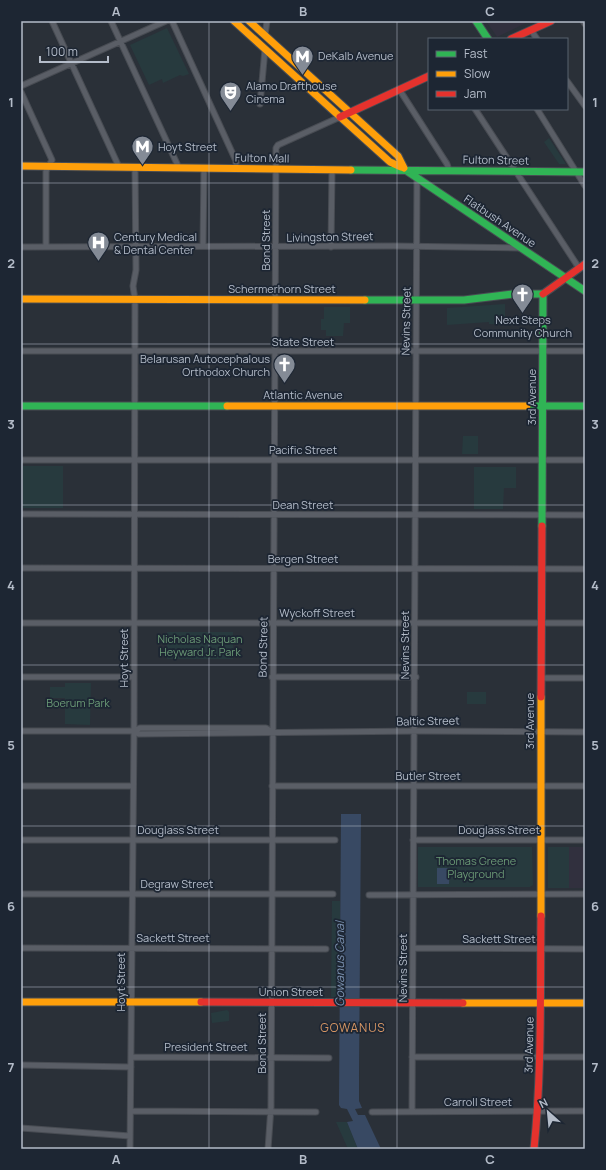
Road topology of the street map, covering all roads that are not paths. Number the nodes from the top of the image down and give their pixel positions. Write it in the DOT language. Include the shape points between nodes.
graph roads {
  1 [pos="52,21"];
  2 [pos="111,21"];
  3 [pos="166,21"];
  4 [pos="172,21"];
  5 [pos="234,21"];
  6 [pos="249,21"];
  7 [pos="267,21"];
  8 [pos="476,21"];
  9 [pos="551,21"];
  10 [pos="583,21"];
  11 [pos="585,24"];
  12 [pos="531,30"];
  13 [pos="265,35"];
  14 [pos="487,38"];
  15 [pos="513,38"];
  16 [pos="536,38"];
  17 [pos="121,41"];
  18 [pos="265,49"];
  19 [pos="71,64"];
  20 [pos="428,76"];
  21 [pos="568,82"];
  22 [pos="21,86"];
  23 [pos="399,90"];
  24 [pos="21,92"];
  25 [pos="260,104"];
  26 [pos="585,106"];
  27 [pos="476,110"];
  28 [pos="537,110"];
  29 [pos="349,112"];
  30 [pos="340,117"];
  31 [pos="21,166"];
  32 [pos="49,166"];
  33 [pos="119,167"];
  34 [pos="135,167"];
  35 [pos="179,168"];
  36 [pos="204,168"];
  37 [pos="236,168"];
  38 [pos="276,169"];
  39 [pos="406,169"];
  40 [pos="332,170"];
  41 [pos="449,170"];
  42 [pos="515,171"];
  43 [pos="576,172"];
  44 [pos="585,172"];
  45 [pos="417,177"];
  46 [pos="585,186"];
  47 [pos="21,246"];
  48 [pos="135,246"];
  49 [pos="203,246"];
  50 [pos="417,246"];
  51 [pos="46,247"];
  52 [pos="276,247"];
  53 [pos="331,247"];
  54 [pos="520,248"];
  55 [pos="582,266"];
  56 [pos="565,278"];
  57 [pos="585,291"];
  58 [pos="543,294"];
  59 [pos="21,299"];
  60 [pos="134,300"];
  61 [pos="276,300"];
  62 [pos="417,300"];
  63 [pos="21,351"];
  64 [pos="585,351"];
  65 [pos="134,352"];
  66 [pos="275,352"];
  67 [pos="416,352"];
  68 [pos="543,352"];
  69 [pos="21,406"];
  70 [pos="134,406"];
  71 [pos="275,406"];
  72 [pos="416,406"];
  73 [pos="543,406"];
  74 [pos="585,406"];
  75 [pos="21,460"];
  76 [pos="134,460"];
  77 [pos="275,460"];
  78 [pos="415,460"];
  79 [pos="543,460"];
  80 [pos="585,460"];
  81 [pos="21,514"];
  82 [pos="133,514"];
  83 [pos="274,514"];
  84 [pos="415,515"];
  85 [pos="542,515"];
  86 [pos="585,515"];
  87 [pos="21,568"];
  88 [pos="134,568"];
  89 [pos="274,569"];
  90 [pos="415,569"];
  91 [pos="542,569"];
  92 [pos="585,569"];
  93 [pos="21,623"];
  94 [pos="134,623"];
  95 [pos="415,623"];
  96 [pos="585,623"];
  97 [pos="273,624"];
  98 [pos="542,624"];
  99 [pos="21,677"];
  100 [pos="134,677"];
  101 [pos="272,677"];
  102 [pos="416,677"];
  103 [pos="542,678"];
  104 [pos="585,678"];
  105 [pos="21,731"];
  106 [pos="134,731"];
  107 [pos="415,731"];
  108 [pos="272,732"];
  109 [pos="541,732"];
  110 [pos="585,732"];
  111 [pos="21,786"];
  112 [pos="133,786"];
  113 [pos="272,786"];
  114 [pos="414,786"];
  115 [pos="541,786"];
  116 [pos="585,786"];
  117 [pos="21,840"];
  118 [pos="132,840"];
  119 [pos="272,840"];
  120 [pos="335,840"];
  121 [pos="413,840"];
  122 [pos="541,840"];
  123 [pos="585,840"];
  124 [pos="21,894"];
  125 [pos="132,894"];
  126 [pos="272,894"];
  127 [pos="333,894"];
  128 [pos="541,894"];
  129 [pos="585,894"];
  130 [pos="368,895"];
  131 [pos="413,895"];
  132 [pos="21,948"];
  133 [pos="131,948"];
  134 [pos="413,948"];
  135 [pos="272,949"];
  136 [pos="326,949"];
  137 [pos="540,949"];
  138 [pos="585,949"];
  139 [pos="21,1002"];
  140 [pos="131,1002"];
  141 [pos="272,1003"];
  142 [pos="412,1003"];
  143 [pos="540,1003"];
  144 [pos="585,1003"];
  145 [pos="131,1057"];
  146 [pos="272,1057"];
  147 [pos="412,1057"];
  148 [pos="585,1057"];
  149 [pos="329,1058"];
  150 [pos="540,1058"];
  151 [pos="21,1065"];
  152 [pos="131,1067"];
  153 [pos="131,1111"];
  154 [pos="585,1111"];
  155 [pos="271,1112"];
  156 [pos="316,1112"];
  157 [pos="372,1112"];
  158 [pos="412,1112"];
  159 [pos="538,1112"];
  160 [pos="21,1128"];
  161 [pos="130,1136"];
  162 [pos="130,1149"];
  163 [pos="268,1149"];
  164 [pos="534,1149"];
  1 -- 19 [label="street"];
  2 -- 17 [label="street"];
  3 -- 17 [label="street"];
  4 -- 37 [label="street" via="236,161"];
  5 -- 18 [label="main road"];
  6 -- 13 [label="main road"];
  7 -- 13 [label="street"];
  8 -- 14 [label="main road"];
  9 -- 12 [label="main road"];
  10 -- 11 [label="street"];
  12 -- 15 [label="main road"];
  12 -- 16 [label="street"];
  13 -- 29 [label="main road"];
  17 -- 19 [label="street"];
  17 -- 35 [label="street"];
  18 -- 25 [label="street"];
  18 -- 30 [label="main road"];
  19 -- 22 [label="street"];
  19 -- 33 [label="street"];
  20 -- 23 [label="main road"];
  21 -- 26 [label="street"];
  23 -- 29 [label="main road"];
  23 -- 41 [label="street"];
  24 -- 32 [label="street" via="52,160"];
  27 -- 42 [label="street"];
  28 -- 43 [label="street"];
  29 -- 30 [label="main road"];
  29 -- 39 [label="main road" via="398,156"];
  30 -- 38 [label="street, Bond Street" via="276,146"];
  30 -- 39 [label="main road" via="390,162"];
  31 -- 32 [label="main road, Fulton Mall"];
  32 -- 33 [label="main road, Fulton Mall"];
  32 -- 51 [label="street" via="46,170"];
  33 -- 34 [label="main road, Fulton Mall"];
  34 -- 35 [label="main road, Fulton Mall"];
  34 -- 48 [label="street, Hoyt Street"];
  35 -- 36 [label="main road, Fulton Mall"];
  36 -- 37 [label="main road, Fulton Mall"];
  36 -- 49 [label="street"];
  37 -- 38 [label="main road, Fulton Mall"];
  38 -- 40 [label="main road, Fulton Mall"];
  38 -- 52 [label="street, Bond Street"];
  39 -- 40 [label="main road, Fulton Mall"];
  39 -- 41 [label="main road, Fulton Street"];
  39 -- 45 [label="main road, Flatbush Avenue"];
  40 -- 53 [label="street"];
  41 -- 42 [label="main road, Fulton Street"];
  42 -- 43 [label="main road, Fulton Street"];
  42 -- 55 [label="street"];
  43 -- 44 [label="main road, Fulton Street"];
  43 -- 46 [label="street"];
  45 -- 50 [label="street, Nevins Street"];
  45 -- 54 [label="main road, Flatbush Avenue"];
  47 -- 51 [label="street, Livingston Street"];
  48 -- 49 [label="street, Livingston Street"];
  48 -- 51 [label="street, Livingston Street"];
  48 -- 60 [label="street, Hoyt Street"];
  49 -- 52 [label="street, Livingston Street"];
  50 -- 53 [label="street, Livingston Street"];
  50 -- 54 [label="street, Livingston Street"];
  50 -- 62 [label="street, Nevins Street"];
  52 -- 53 [label="street, Livingston Street"];
  52 -- 61 [label="street, Bond Street"];
  54 -- 56 [label="main road, Flatbush Avenue"];
  55 -- 56 [label="main road"];
  56 -- 57 [label="main road, Flatbush Avenue"];
  56 -- 58 [label="main road"];
  58 -- 62 [label="main road, Schermerhorn Street" via="513,294 464,300"];
  58 -- 68 [label="main road, 3rd Avenue"];
  59 -- 60 [label="main road, Schermerhorn Street"];
  60 -- 61 [label="main road, Schermerhorn Street"];
  60 -- 65 [label="street, Hoyt Street"];
  61 -- 62 [label="main road, Schermerhorn Street"];
  61 -- 66 [label="street, Bond Street"];
  62 -- 67 [label="street, Nevins Street"];
  63 -- 65 [label="street, State Street"];
  64 -- 68 [label="street, State Street"];
  65 -- 66 [label="street, State Street"];
  65 -- 70 [label="street, Hoyt Street"];
  66 -- 67 [label="street, State Street"];
  66 -- 71 [label="street, Bond Street"];
  67 -- 68 [label="street, State Street"];
  67 -- 72 [label="street, Nevins Street"];
  68 -- 73 [label="main road, 3rd Avenue"];
  69 -- 70 [label="main road, Atlantic Avenue"];
  70 -- 71 [label="main road, Atlantic Avenue"];
  70 -- 76 [label="street, Hoyt Street"];
  71 -- 72 [label="main road, Atlantic Avenue"];
  71 -- 77 [label="street, Bond Street"];
  72 -- 73 [label="main road, Atlantic Avenue"];
  72 -- 78 [label="street, Nevins Street"];
  73 -- 74 [label="main road, Atlantic Avenue"];
  73 -- 79 [label="main road, 3rd Avenue"];
  75 -- 76 [label="street, Pacific Street"];
  76 -- 77 [label="street, Pacific Street"];
  76 -- 82 [label="street, Hoyt Street"];
  77 -- 78 [label="street, Pacific Street"];
  77 -- 83 [label="street, Bond Street"];
  78 -- 79 [label="street, Pacific Street"];
  78 -- 84 [label="street, Nevins Street"];
  79 -- 80 [label="street, Pacific Street"];
  79 -- 85 [label="main road, 3rd Avenue"];
  81 -- 82 [label="street, Dean Street"];
  82 -- 83 [label="street, Dean Street"];
  82 -- 88 [label="street, Hoyt Street"];
  83 -- 84 [label="street, Dean Street"];
  83 -- 89 [label="street, Bond Street"];
  84 -- 85 [label="street, Dean Street"];
  84 -- 90 [label="street, Nevins Street"];
  85 -- 86 [label="street, Dean Street"];
  85 -- 91 [label="main road, 3rd Avenue"];
  87 -- 88 [label="street, Bergen Street"];
  88 -- 89 [label="street, Bergen Street"];
  88 -- 94 [label="street, Hoyt Street"];
  89 -- 90 [label="street, Bergen Street"];
  89 -- 97 [label="street, Bond Street"];
  90 -- 91 [label="street, Bergen Street"];
  90 -- 95 [label="street, Nevins Street"];
  91 -- 92 [label="street, Bergen Street"];
  91 -- 98 [label="main road, 3rd Avenue"];
  93 -- 94 [label="street, Wyckoff Street"];
  94 -- 97 [label="street, Wyckoff Street"];
  94 -- 100 [label="street, Hoyt Street"];
  95 -- 97 [label="street, Wyckoff Street"];
  95 -- 98 [label="street, Wyckoff Street"];
  95 -- 102 [label="street, Nevins Street"];
  96 -- 98 [label="street, Wyckoff Street"];
  97 -- 101 [label="street, Bond Street"];
  98 -- 103 [label="main road, 3rd Avenue"];
  99 -- 100 [label="street"];
  100 -- 106 [label="street, Hoyt Street"];
  101 -- 102 [label="street"];
  101 -- 108 [label="street, Bond Street"];
  102 -- 107 [label="street, Nevins Street"];
  103 -- 104 [label="street"];
  103 -- 109 [label="main road, 3rd Avenue"];
  105 -- 106 [label="street, Baltic Street"];
  106 -- 108 [label="street, Baltic Street" via="139,734"];
  106 -- 112 [label="street, Hoyt Street"];
  107 -- 108 [label="street, Baltic Street"];
  107 -- 109 [label="street, Baltic Street"];
  107 -- 114 [label="street, Nevins Street"];
  108 -- 113 [label="street, Bond Street"];
  109 -- 110 [label="street, Baltic Street"];
  109 -- 115 [label="main road, 3rd Avenue"];
  111 -- 112 [label="street"];
  112 -- 118 [label="street, Hoyt Street"];
  113 -- 114 [label="street, Butler Street"];
  113 -- 119 [label="street, Bond Street"];
  114 -- 115 [label="street, Butler Street"];
  114 -- 121 [label="street, Nevins Street"];
  115 -- 116 [label="street, Butler Street"];
  115 -- 122 [label="main road, 3rd Avenue"];
  117 -- 118 [label="street, Douglass Street"];
  118 -- 119 [label="street, Douglass Street"];
  118 -- 125 [label="street, Hoyt Street"];
  119 -- 120 [label="street, Douglass Street"];
  119 -- 126 [label="street, Bond Street"];
  121 -- 122 [label="street, Douglass Street"];
  121 -- 131 [label="street, Nevins Street"];
  122 -- 123 [label="street, Douglass Street"];
  122 -- 128 [label="main road, 3rd Avenue"];
  124 -- 125 [label="street, Degraw Street"];
  125 -- 126 [label="street, Degraw Street"];
  125 -- 133 [label="street, Hoyt Street"];
  126 -- 127 [label="street, Degraw Street"];
  126 -- 135 [label="street, Bond Street"];
  128 -- 129 [label="street"];
  128 -- 131 [label="street"];
  128 -- 137 [label="main road, 3rd Avenue"];
  130 -- 131 [label="street"];
  131 -- 134 [label="street, Nevins Street"];
  132 -- 133 [label="street, Sackett Street"];
  133 -- 135 [label="street, Sackett Street"];
  133 -- 140 [label="street, Hoyt Street"];
  134 -- 137 [label="street, Sackett Street"];
  134 -- 142 [label="street, Nevins Street"];
  135 -- 136 [label="street, Sackett Street"];
  135 -- 141 [label="street, Bond Street"];
  137 -- 138 [label="street, Sackett Street"];
  137 -- 143 [label="main road, 3rd Avenue"];
  139 -- 140 [label="main road, Union Street"];
  140 -- 141 [label="main road, Union Street"];
  140 -- 145 [label="street, Hoyt Street"];
  141 -- 142 [label="main road, Union Street"];
  141 -- 146 [label="street, Bond Street"];
  142 -- 143 [label="main road, Union Street"];
  142 -- 147 [label="street, Nevins Street"];
  143 -- 144 [label="main road, Union Street"];
  143 -- 150 [label="main road, 3rd Avenue"];
  145 -- 146 [label="street, President Street"];
  145 -- 152 [label="street, Hoyt Street"];
  146 -- 149 [label="street, President Street"];
  146 -- 155 [label="street, Bond Street"];
  147 -- 150 [label="street"];
  147 -- 158 [label="street, Nevins Street"];
  148 -- 150 [label="street"];
  150 -- 159 [label="main road, 3rd Avenue"];
  151 -- 152 [label="street"];
  152 -- 153 [label="street, Hoyt Street"];
  153 -- 155 [label="street"];
  153 -- 161 [label="street, Hoyt Street"];
  154 -- 159 [label="street, Carroll Street"];
  155 -- 156 [label="street"];
  155 -- 163 [label="street, Bond Street"];
  157 -- 158 [label="street, Carroll Street"];
  158 -- 159 [label="street, Carroll Street"];
  159 -- 164 [label="main road, 3rd Avenue"];
  160 -- 161 [label="street"];
  161 -- 162 [label="street, Hoyt Street"];
}
